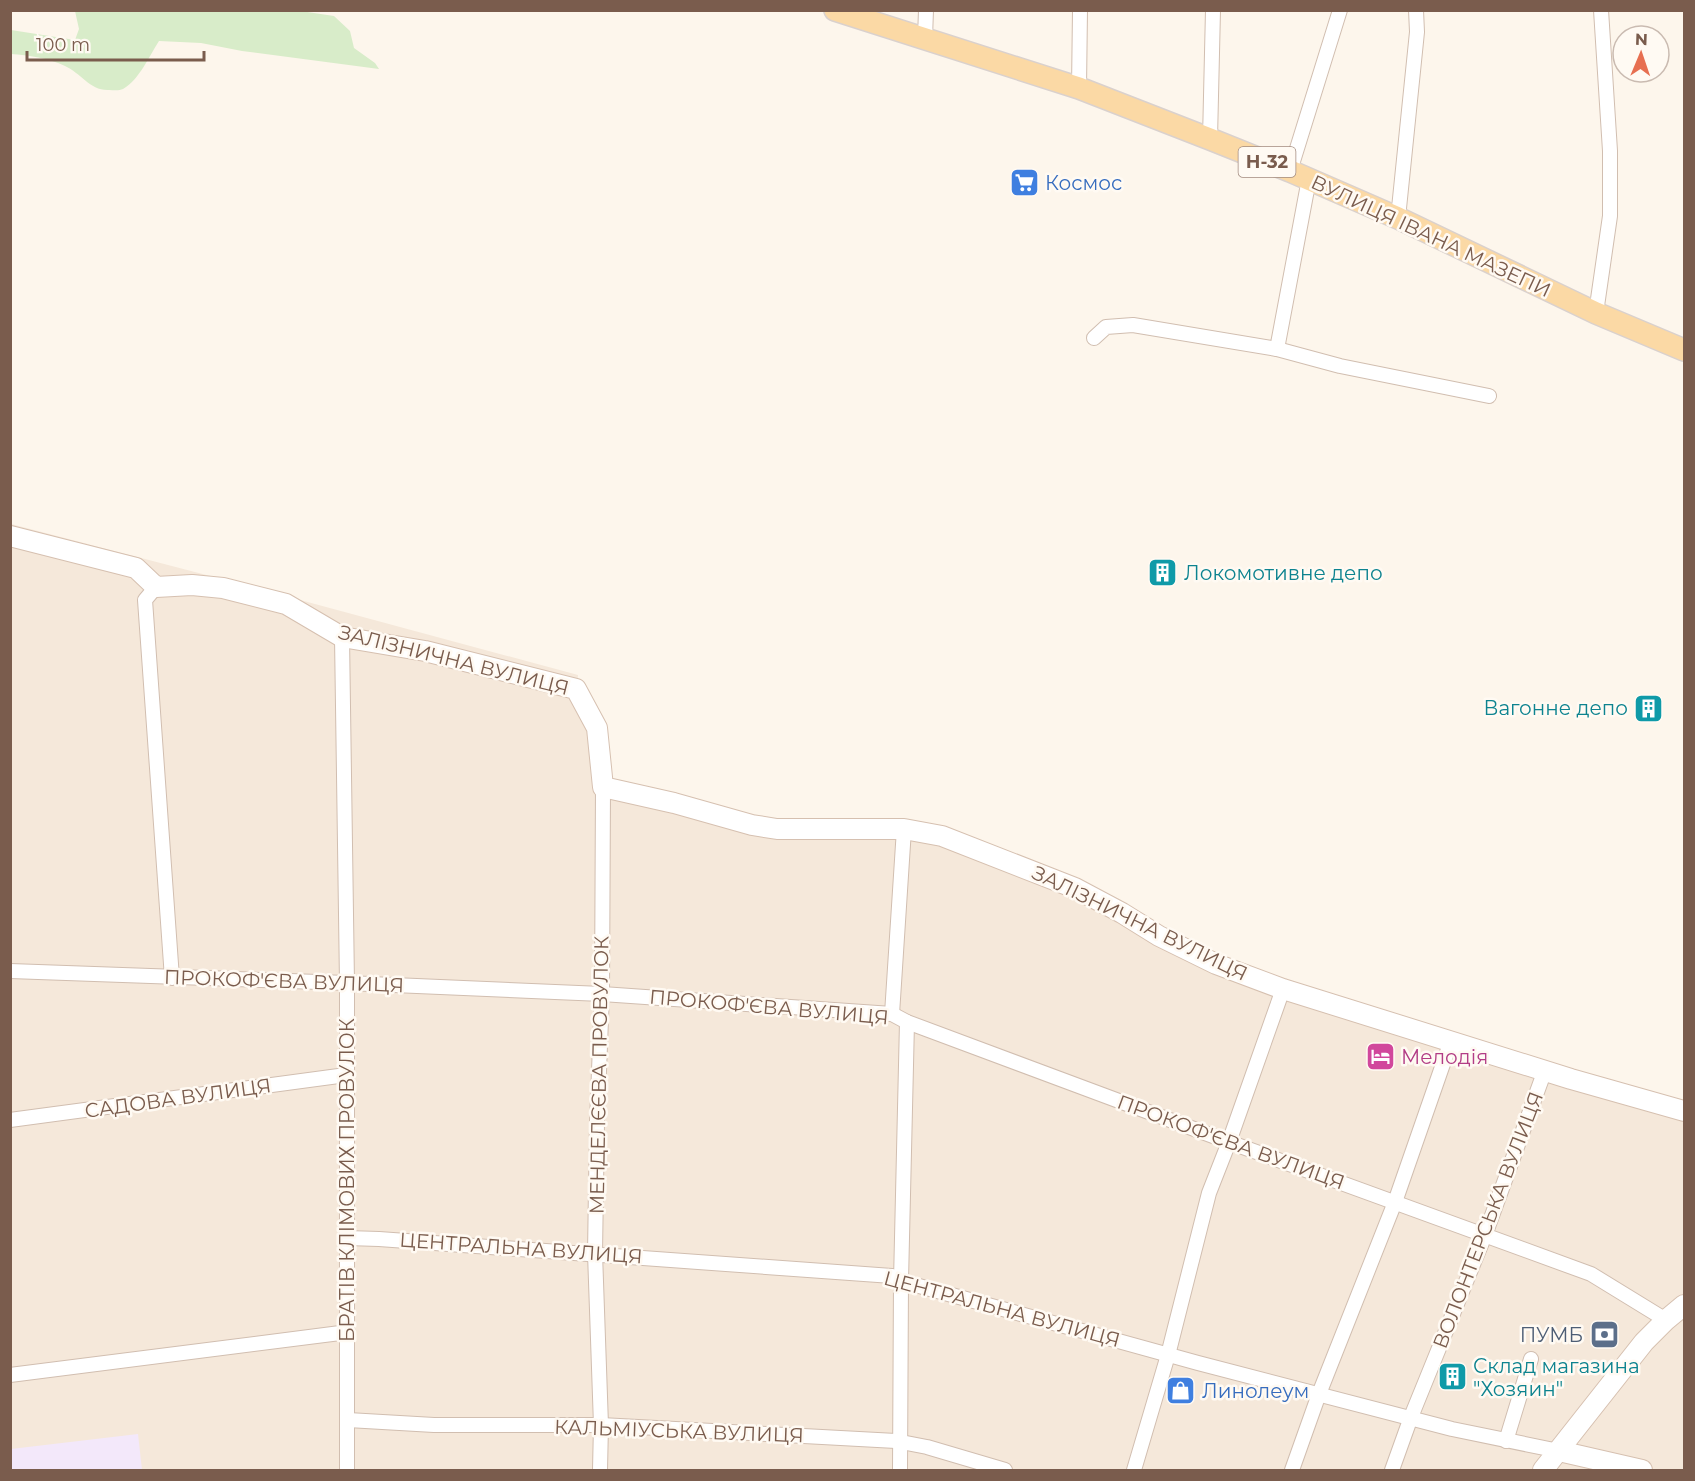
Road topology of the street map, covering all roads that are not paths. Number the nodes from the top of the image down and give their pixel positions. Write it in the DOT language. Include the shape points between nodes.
graph roads {
  1 [pos="835,10"];
  2 [pos="926,10"];
  3 [pos="1080,10"];
  4 [pos="1213,10"];
  5 [pos="1340,10"];
  6 [pos="1416,10"];
  7 [pos="1601,10"];
  8 [pos="925,38"];
  9 [pos="1079,88"];
  10 [pos="1210,139"];
  11 [pos="1300,175"];
  12 [pos="1398,218"];
  13 [pos="1596,313"];
  14 [pos="1094,338"];
  15 [pos="1277,349"];
  16 [pos="1684,350"];
  17 [pos="1489,396"];
  18 [pos="10,536"];
  19 [pos="156,587"];
  20 [pos="342,637"];
  21 [pos="603,787"];
  22 [pos="904,829"];
  23 [pos="10,971"];
  24 [pos="172,978"];
  25 [pos="347,983"];
  26 [pos="1283,989"];
  27 [pos="602,994"];
  28 [pos="892,1014"];
  29 [pos="907,1022"];
  30 [pos="1451,1041"];
  31 [pos="1545,1070"];
  32 [pos="346,1075"];
  33 [pos="1684,1111"];
  34 [pos="10,1120"];
  35 [pos="1230,1142"];
  36 [pos="1395,1202"];
  37 [pos="1485,1235"];
  38 [pos="347,1238"];
  39 [pos="596,1253"];
  40 [pos="901,1281"];
  41 [pos="1684,1305"];
  42 [pos="1675,1322"];
  43 [pos="348,1332"];
  44 [pos="1168,1354"];
  45 [pos="1531,1359"];
  46 [pos="10,1375"];
  47 [pos="1319,1394"];
  48 [pos="1411,1417"];
  49 [pos="348,1420"];
  50 [pos="601,1425"];
  51 [pos="1506,1441"];
  52 [pos="900,1442"];
  53 [pos="1559,1451"];
  54 [pos="347,1470"];
  55 [pos="600,1470"];
  56 [pos="900,1470"];
  57 [pos="1005,1470"];
  58 [pos="1134,1470"];
  59 [pos="1292,1470"];
  60 [pos="1392,1470"];
  61 [pos="1543,1470"];
  62 [pos="1642,1470"];
  1 -- 8 [label="main road, ВУЛИЦЯ ІВАНА МАЗЕПИ / Н-32"];
  2 -- 8 [label="street"];
  3 -- 9 [label="street"];
  4 -- 10 [label="street"];
  5 -- 11 [label="street"];
  6 -- 12 [label="street"];
  7 -- 13 [label="street" via="1610,216"];
  8 -- 9 [label="main road, ВУЛИЦЯ ІВАНА МАЗЕПИ / Н-32"];
  9 -- 10 [label="main road, ВУЛИЦЯ ІВАНА МАЗЕПИ / Н-32"];
  10 -- 11 [label="main road, ВУЛИЦЯ ІВАНА МАЗЕПИ / Н-32"];
  11 -- 12 [label="main road, ВУЛИЦЯ ІВАНА МАЗЕПИ / Н-32"];
  11 -- 15 [label="street"];
  12 -- 13 [label="main road, ВУЛИЦЯ ІВАНА МАЗЕПИ / Н-32"];
  13 -- 16 [label="main road, ВУЛИЦЯ ІВАНА МАЗЕПИ / Н-32"];
  14 -- 15 [label="street" via="1106,327 1133,325"];
  15 -- 17 [label="street"];
  18 -- 19 [label="street" via="136,568"];
  19 -- 20 [label="street, ЗАЛІЗНИЧНА ВУЛИЦЯ" via="223,588 286,604"];
  19 -- 24 [label="street" via="145,600"];
  20 -- 21 [label="street, ЗАЛІЗНИЧНА ВУЛИЦЯ" via="425,651 576,689 597,728"];
  20 -- 25 [label="street, БРАТІВ КЛІМОВИХ ПРОВУЛОК"];
  21 -- 22 [label="street, ЗАЛІЗНИЧНА ВУЛИЦЯ" via="777,829"];
  21 -- 27 [label="street, МЕНДЕЛЄЄВА ПРОВУЛОК"];
  22 -- 26 [label="street, ЗАЛІЗНИЧНА ВУЛИЦЯ" via="942,836 1075,888 1216,964"];
  22 -- 28 [label="street"];
  23 -- 24 [label="street, ПРОКОФ'ЄВА ВУЛИЦЯ"];
  24 -- 25 [label="street, ПРОКОФ'ЄВА ВУЛИЦЯ"];
  25 -- 27 [label="street, ПРОКОФ'ЄВА ВУЛИЦЯ"];
  25 -- 32 [label="street, БРАТІВ КЛІМОВИХ ПРОВУЛОК"];
  26 -- 30 [label="street, ЗАЛІЗНИЧНА ВУЛИЦЯ"];
  26 -- 35 [label="street"];
  27 -- 28 [label="street, ПРОКОФ'ЄВА ВУЛИЦЯ"];
  27 -- 39 [label="street, МЕНДЕЛЄЄВА ПРОВУЛОК"];
  28 -- 29 [label="street, ПРОКОФ'ЄВА ВУЛИЦЯ"];
  29 -- 35 [label="street, ПРОКОФ'ЄВА ВУЛИЦЯ"];
  29 -- 40 [label="street"];
  30 -- 31 [label="street, ЗАЛІЗНИЧНА ВУЛИЦЯ"];
  30 -- 36 [label="street"];
  31 -- 33 [label="street, ЗАЛІЗНИЧНА ВУЛИЦЯ"];
  31 -- 37 [label="street, ВОЛОНТЕРСЬКА ВУЛИЦЯ"];
  32 -- 34 [label="street, САДОВА ВУЛИЦЯ"];
  32 -- 38 [label="street, БРАТІВ КЛІМОВИХ ПРОВУЛОК"];
  35 -- 36 [label="street, ПРОКОФ'ЄВА ВУЛИЦЯ"];
  35 -- 44 [label="street" via="1209,1193"];
  36 -- 37 [label="street, ПРОКОФ'ЄВА ВУЛИЦЯ"];
  36 -- 47 [label="street"];
  37 -- 42 [label="street, ПРОКОФ'ЄВА ВУЛИЦЯ" via="1591,1274"];
  37 -- 48 [label="street, ВОЛОНТЕРСЬКА ВУЛИЦЯ"];
  38 -- 39 [label="street, ЦЕНТРАЛЬНА ВУЛИЦЯ"];
  38 -- 43 [label="street, БРАТІВ КЛІМОВИХ ПРОВУЛОК"];
  39 -- 40 [label="street, ЦЕНТРАЛЬНА ВУЛИЦЯ" via="892,1276"];
  39 -- 50 [label="street, МЕНДЕЛЄЄВА ПРОВУЛОК"];
  40 -- 44 [label="street, ЦЕНТРАЛЬНА ВУЛИЦЯ"];
  40 -- 52 [label="street"];
  41 -- 42 [label="street"];
  42 -- 53 [label="street" via="1644,1342"];
  43 -- 46 [label="street"];
  43 -- 49 [label="street, БРАТІВ КЛІМОВИХ ПРОВУЛОК"];
  44 -- 47 [label="street, ЦЕНТРАЛЬНА ВУЛИЦЯ"];
  44 -- 58 [label="street"];
  45 -- 51 [label="street"];
  47 -- 48 [label="street, ЦЕНТРАЛЬНА ВУЛИЦЯ"];
  47 -- 59 [label="street"];
  48 -- 51 [label="street, ЦЕНТРАЛЬНА ВУЛИЦЯ"];
  48 -- 60 [label="street, ВОЛОНТЕРСЬКА ВУЛИЦЯ"];
  49 -- 50 [label="street, КАЛЬМІУСЬКА ВУЛИЦЯ" via="434,1425"];
  49 -- 54 [label="street, БРАТІВ КЛІМОВИХ ПРОВУЛОК"];
  50 -- 52 [label="street, КАЛЬМІУСЬКА ВУЛИЦЯ"];
  50 -- 55 [label="street, МЕНДЕЛЄЄВА ПРОВУЛОК"];
  51 -- 53 [label="street, ЦЕНТРАЛЬНА ВУЛИЦЯ"];
  52 -- 56 [label="street"];
  52 -- 57 [label="street, КАЛЬМІУСЬКА ВУЛИЦЯ"];
  53 -- 61 [label="street"];
  53 -- 62 [label="street, ЦЕНТРАЛЬНА ВУЛИЦЯ"];
}
